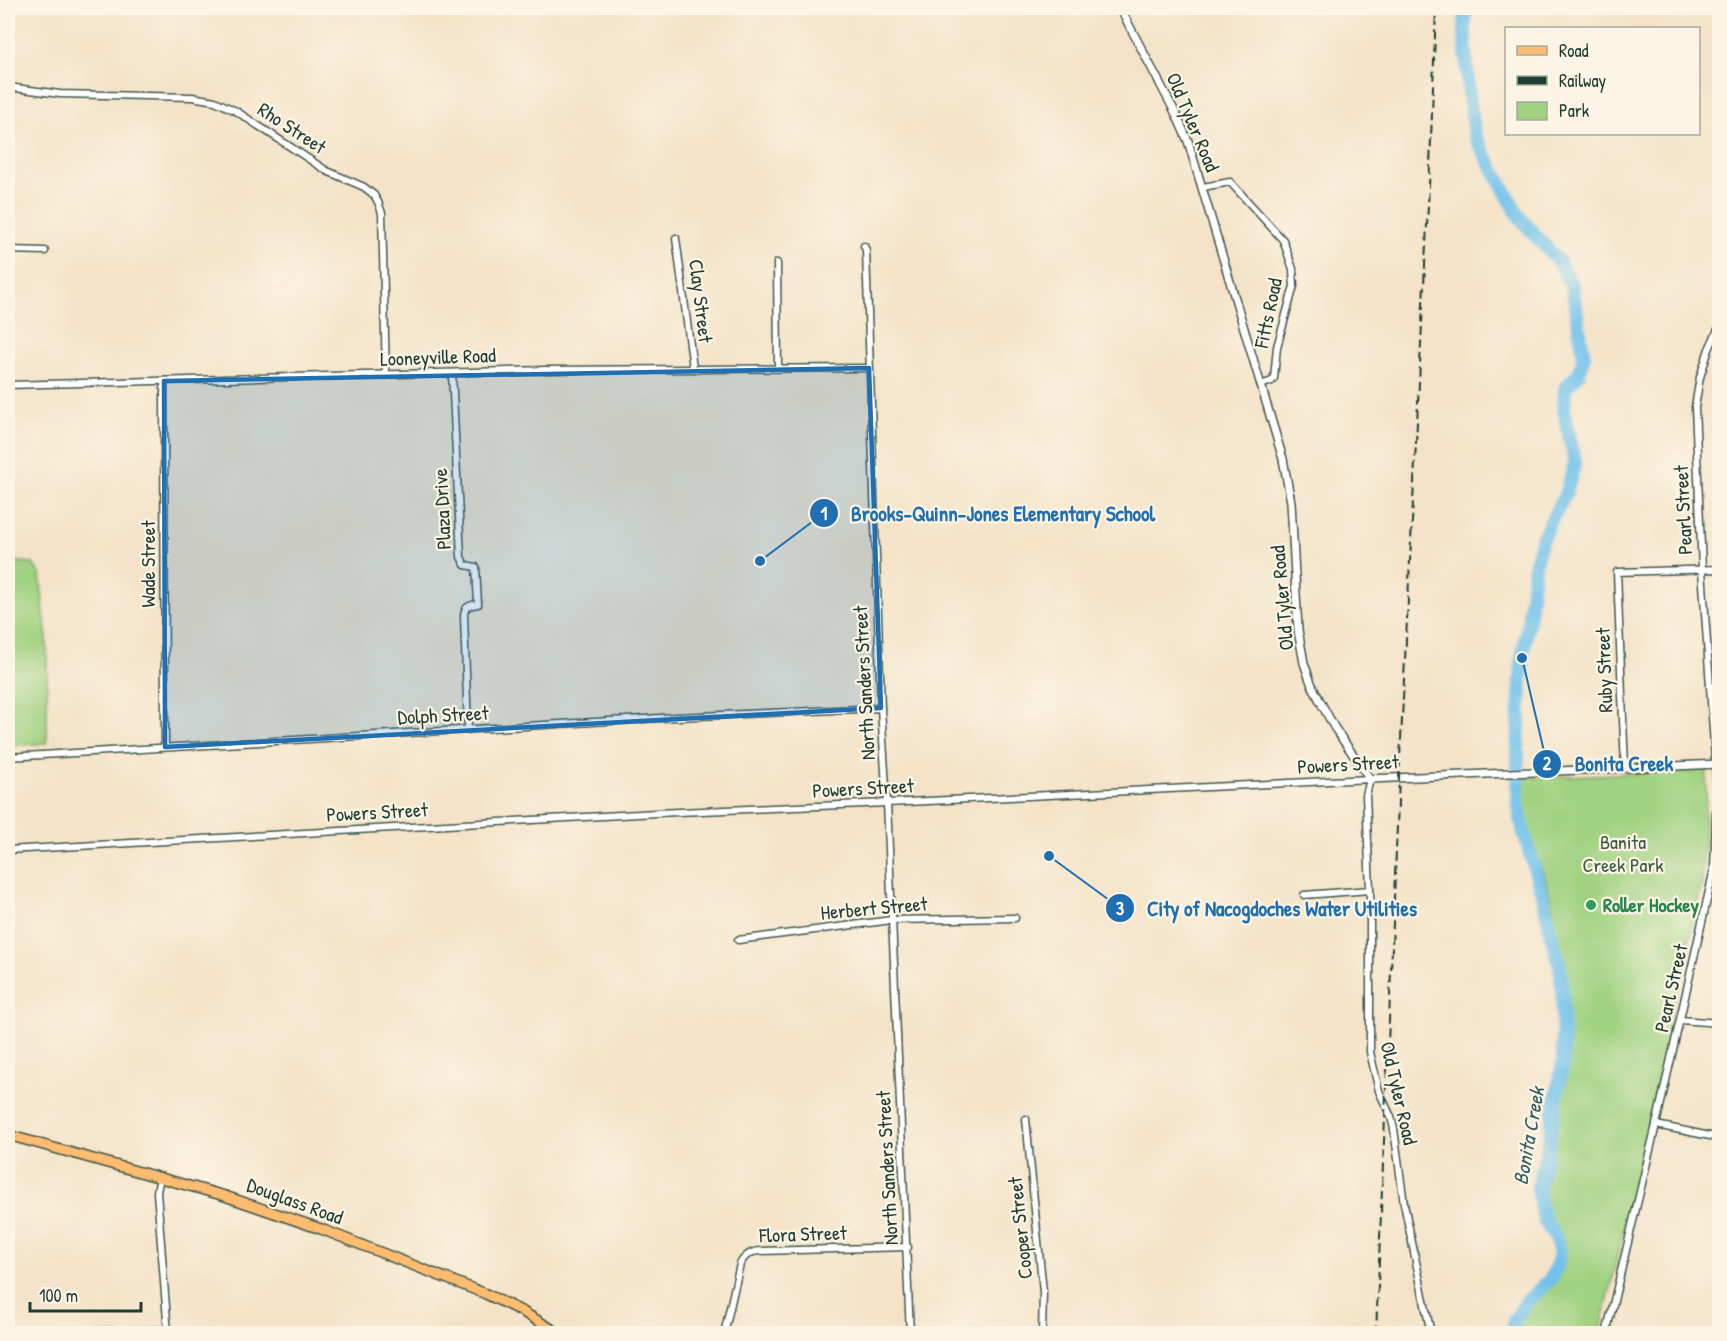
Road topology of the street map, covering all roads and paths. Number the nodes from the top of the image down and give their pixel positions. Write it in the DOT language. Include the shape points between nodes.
graph roads {
  1 [pos="1120,8"];
  2 [pos="8,87"];
  3 [pos="1203,187"];
  4 [pos="676,238"];
  5 [pos="864,246"];
  6 [pos="8,250"];
  7 [pos="45,251"];
  8 [pos="777,263"];
  9 [pos="1719,325"];
  10 [pos="693,368"];
  11 [pos="778,368"];
  12 [pos="869,368"];
  13 [pos="452,373"];
  14 [pos="386,375"];
  15 [pos="164,381"];
  16 [pos="8,385"];
  17 [pos="1261,385"];
  18 [pos="1702,569"];
  19 [pos="1719,569"];
  20 [pos="881,708"];
  21 [pos="468,730"];
  22 [pos="165,747"];
  23 [pos="8,757"];
  24 [pos="1717,764"];
  25 [pos="1625,768"];
  26 [pos="1370,779"];
  27 [pos="887,803"];
  28 [pos="8,850"];
  29 [pos="1712,884"];
  30 [pos="1719,884"];
  31 [pos="1370,890"];
  32 [pos="1304,895"];
  33 [pos="1015,918"];
  34 [pos="892,920"];
  35 [pos="738,940"];
  36 [pos="1680,1020"];
  37 [pos="1719,1023"];
  38 [pos="1026,1119"];
  39 [pos="1656,1125"];
  40 [pos="8,1135"];
  41 [pos="1719,1138"];
  42 [pos="160,1177"];
  43 [pos="908,1247"];
  44 [pos="168,1332"];
  45 [pos="8,1333"];
  46 [pos="560,1334"];
  47 [pos="724,1334"];
  48 [pos="910,1334"];
  49 [pos="1042,1334"];
  50 [pos="1431,1334"];
  51 [pos="1606,1334"];
  1 -- 3 [label="street, Old Tyler Road" via="1176,114"];
  2 -- 14 [label="street, Rho Street" via="60,94 215,101 327,171 364,187 374,195 382,213"];
  3 -- 17 [label="street, Old Tyler Road"];
  3 -- 17 [label="street, Fitts Road" via="1230,182 1283,240 1291,260 1294,286 1277,347 1274,378"];
  4 -- 10 [label="street, Clay Street"];
  5 -- 12 [label="street, North Sanders Street"];
  6 -- 7 [label="street"];
  8 -- 11 [label="street"];
  9 -- 18 [label="street, Pearl Street" via="1700,377 1695,407"];
  10 -- 11 [label="street, Looneyville Road"];
  10 -- 13 [label="street, Looneyville Road"];
  11 -- 12 [label="street, Looneyville Road"];
  12 -- 20 [label="street, North Sanders Street"];
  13 -- 14 [label="street, Looneyville Road"];
  13 -- 21 [label="street, Plaza Drive" via="461,557 465,565 477,567 478,604 470,605 464,613"];
  14 -- 15 [label="street, Looneyville Road"];
  15 -- 16 [label="street, Looneyville Road"];
  15 -- 22 [label="street, Wade Street"];
  17 -- 26 [label="street, Old Tyler Road" via="1291,502 1298,630 1304,663 1330,718"];
  18 -- 19 [label="street"];
  18 -- 24 [label="street, Pearl Street"];
  18 -- 25 [label="street, Ruby Street" via="1617,572"];
  20 -- 21 [label="street, Dolph Street"];
  20 -- 27 [label="street, North Sanders Street"];
  21 -- 22 [label="street, Dolph Street"];
  22 -- 23 [label="street, Dolph Street"];
  24 -- 25 [label="street, Powers Street"];
  24 -- 29 [label="street, Pearl Street"];
  25 -- 26 [label="street, Powers Street"];
  26 -- 27 [label="street, Powers Street"];
  26 -- 31 [label="street, Old Tyler Road" via="1366,795"];
  27 -- 28 [label="street, Powers Street"];
  27 -- 34 [label="street, North Sanders Street"];
  29 -- 30 [label="street"];
  29 -- 36 [label="street, Pearl Street"];
  31 -- 32 [label="street"];
  31 -- 50 [label="street, Old Tyler Road" via="1371,1063 1394,1129 1404,1204"];
  33 -- 34 [label="street, Herbert Street"];
  34 -- 35 [label="street, Herbert Street"];
  34 -- 43 [label="street, North Sanders Street"];
  36 -- 37 [label="street"];
  36 -- 39 [label="street, Pearl Street"];
  38 -- 49 [label="street, Cooper Street" via="1043,1292"];
  39 -- 41 [label="street"];
  39 -- 51 [label="street, Pearl Street"];
  40 -- 42 [label="main road, Douglass Road"];
  42 -- 44 [label="street" via="157,1192"];
  42 -- 46 [label="main road, Douglass Road" via="342,1237 486,1294"];
  43 -- 47 [label="street, Flora Street" via="750,1253 741,1264"];
  43 -- 48 [label="street, North Sanders Street"];
  44 -- 45 [label="street"];
}
